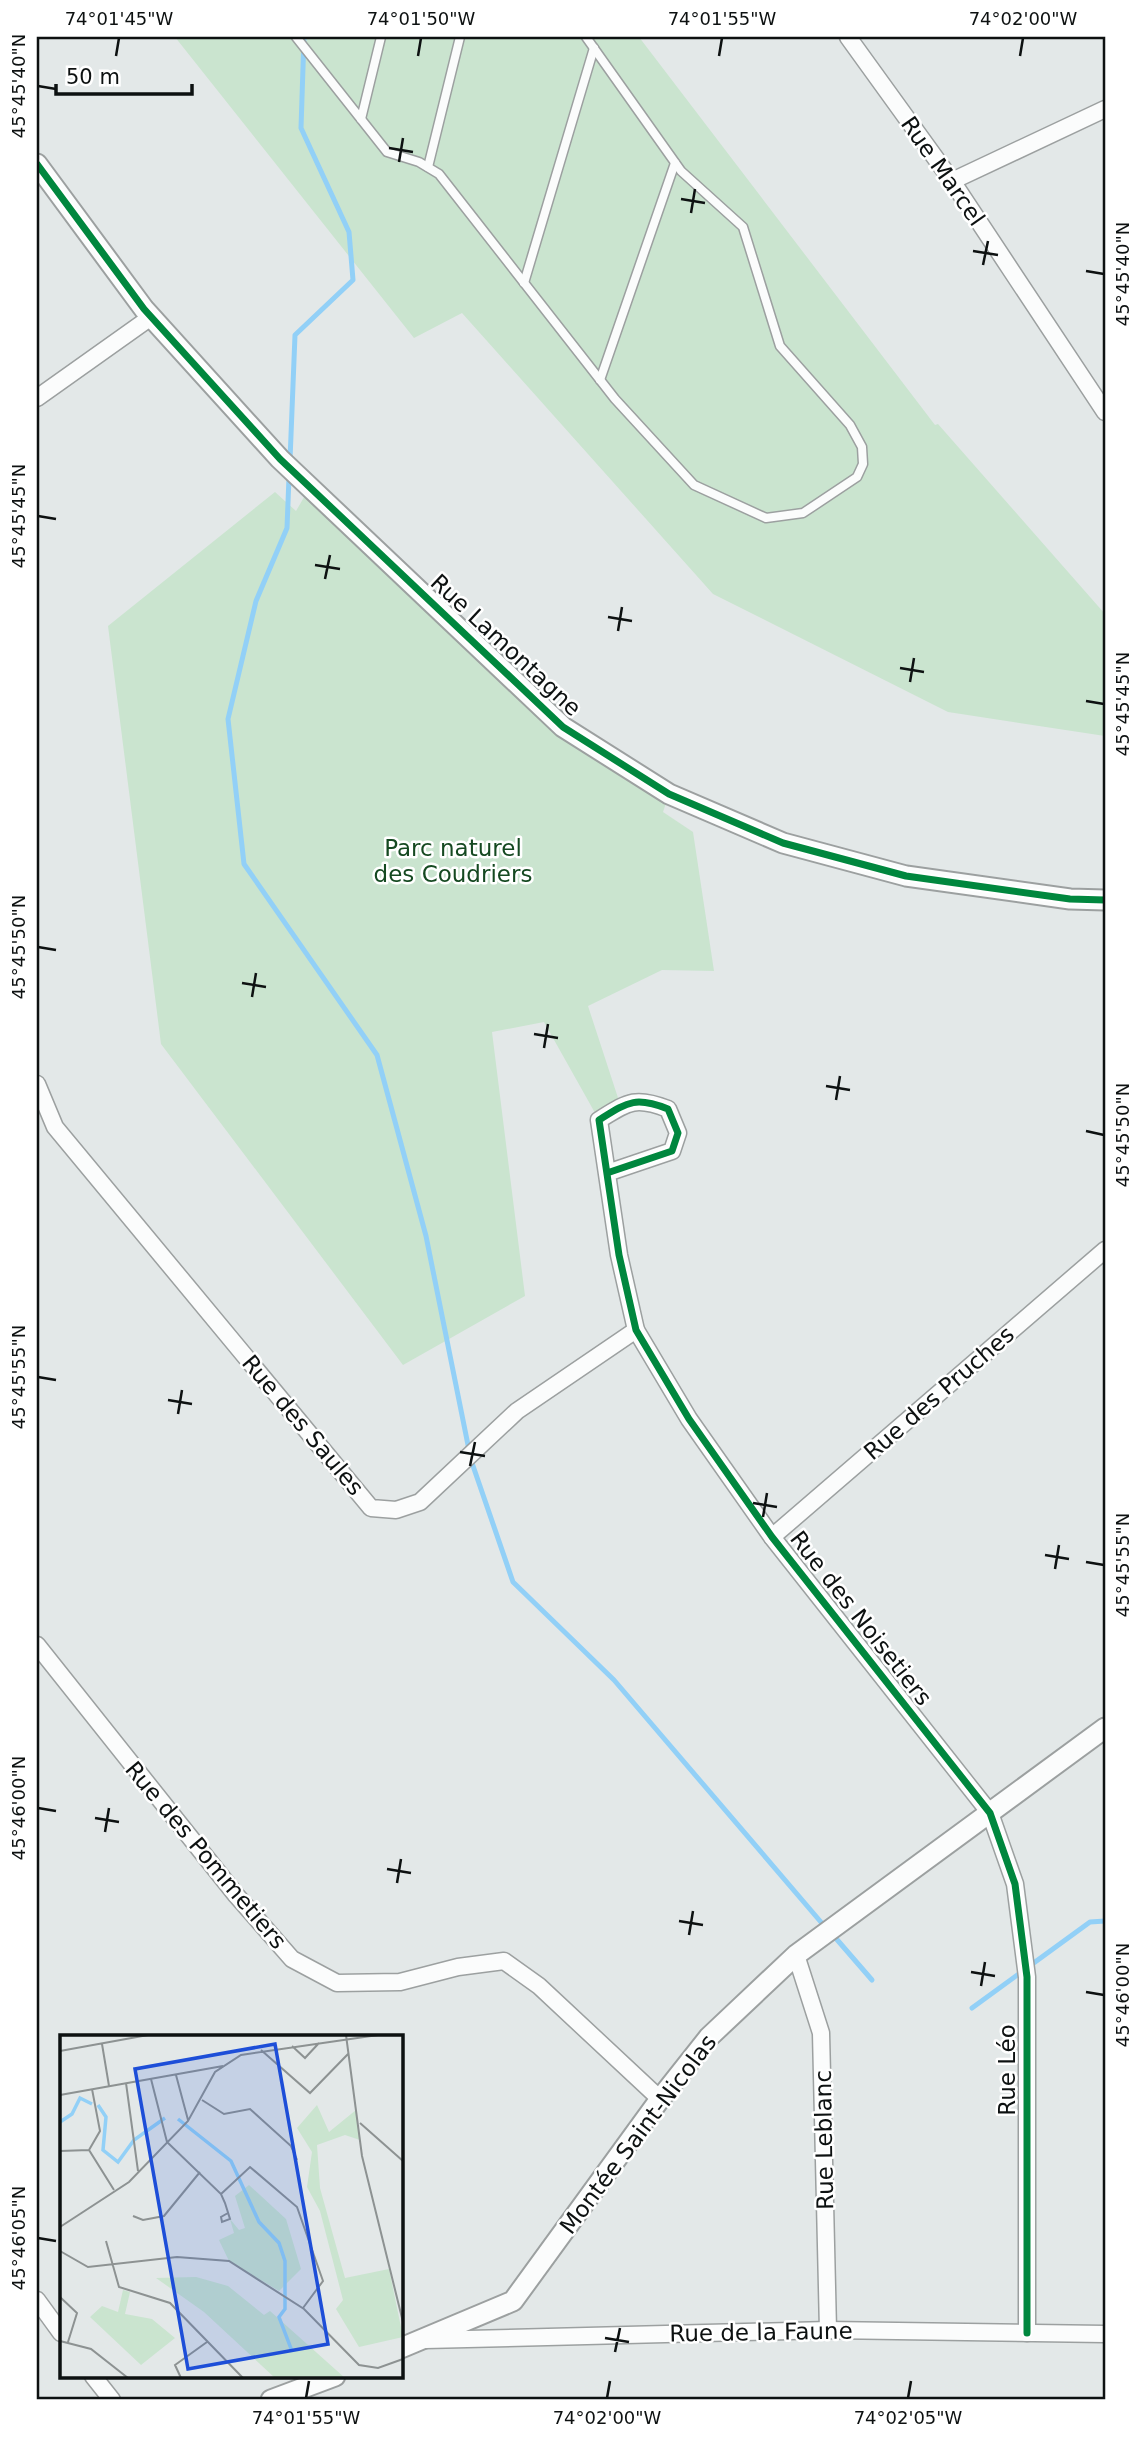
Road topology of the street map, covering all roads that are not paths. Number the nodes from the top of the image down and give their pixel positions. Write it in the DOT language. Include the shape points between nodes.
graph roads {
  1 [pos="296,37"];
  2 [pos="381,37"];
  3 [pos="460,37"];
  4 [pos="586,37"];
  5 [pos="848,37"];
  6 [pos="594,48"];
  7 [pos="1105,109"];
  8 [pos="361,119"];
  9 [pos="37,163"];
  10 [pos="675,163"];
  11 [pos="428,167"];
  12 [pos="952,181"];
  13 [pos="524,283"];
  14 [pos="152,317"];
  15 [pos="600,380"];
  16 [pos="37,398"];
  17 [pos="1105,412"];
  18 [pos="1105,900"];
  19 [pos="37,1084"];
  20 [pos="607,1172"];
  21 [pos="1105,1250"];
  22 [pos="636,1330"];
  23 [pos="772,1537"];
  24 [pos="37,1645"];
  25 [pos="1105,1728"];
  26 [pos="990,1813"];
  27 [pos="796,1955"];
  28 [pos="660,2099"];
  29 [pos="37,2300"];
  30 [pos="828,2330"];
  31 [pos="60,2332"];
  32 [pos="1027,2333"];
  33 [pos="1105,2334"];
  34 [pos="409,2344"];
  35 [pos="95,2378"];
  36 [pos="330,2378"];
  37 [pos="112,2400"];
  38 [pos="271,2400"];
  1 -- 8 [label="lane"];
  2 -- 8 [label="lane"];
  3 -- 11 [label="lane"];
  4 -- 6 [label="lane"];
  5 -- 12 [label="street, Rue Marcel"];
  6 -- 10 [label="lane"];
  6 -- 13 [label="lane"];
  7 -- 12 [label="street"];
  8 -- 11 [label="lane" via="387,152"];
  9 -- 14 [label="street, Rue Lamontagne"];
  10 -- 15 [label="lane"];
  10 -- 15 [label="lane" via="743,227 780,346 850,425 862,447 863,464 858,477 803,513 766,518 694,485"];
  11 -- 13 [label="lane" via="439,174"];
  12 -- 17 [label="street, Rue Marcel"];
  13 -- 15 [label="lane"];
  14 -- 16 [label="street"];
  14 -- 18 [label="street, Rue Lamontagne" via="280,459 563,727 669,794 783,843 906,876"];
  19 -- 22 [label="street, Rue des Saules" via="55,1127 371,1507 396,1510 420,1502 517,1411"];
  20 -- 20 [label="street, Rue des Noisetiers" via="672,1151 678,1133 668,1109 645,1100 599,1120"];
  20 -- 22 [label="street, Rue des Noisetiers"];
  21 -- 23 [label="street, Rue des Pruches"];
  22 -- 23 [label="street, Rue des Noisetiers" via="689,1419"];
  23 -- 26 [label="street, Rue des Noisetiers"];
  24 -- 28 [label="street, Rue des Pommetiers" via="227,1885 292,1959 337,1983 400,1982 503,1961 539,1986"];
  25 -- 26 [label="street, Montée Saint-Nicolas"];
  26 -- 27 [label="street, Montée Saint-Nicolas"];
  26 -- 32 [label="street, Rue Léo" via="1015,1884 1027,1977"];
  27 -- 28 [label="street, Montée Saint-Nicolas" via="709,2037"];
  27 -- 30 [label="street, Rue Leblanc" via="821,2033"];
  28 -- 34 [label="street, Montée Saint-Nicolas" via="513,2301"];
  29 -- 31 [label="street"];
  30 -- 32 [label="street, Rue de la Faune"];
  30 -- 34 [label="street, Rue de la Faune"];
  32 -- 33 [label="street, Rue de la Faune"];
  35 -- 37 [label="street"];
  36 -- 38 [label="street"];
}
